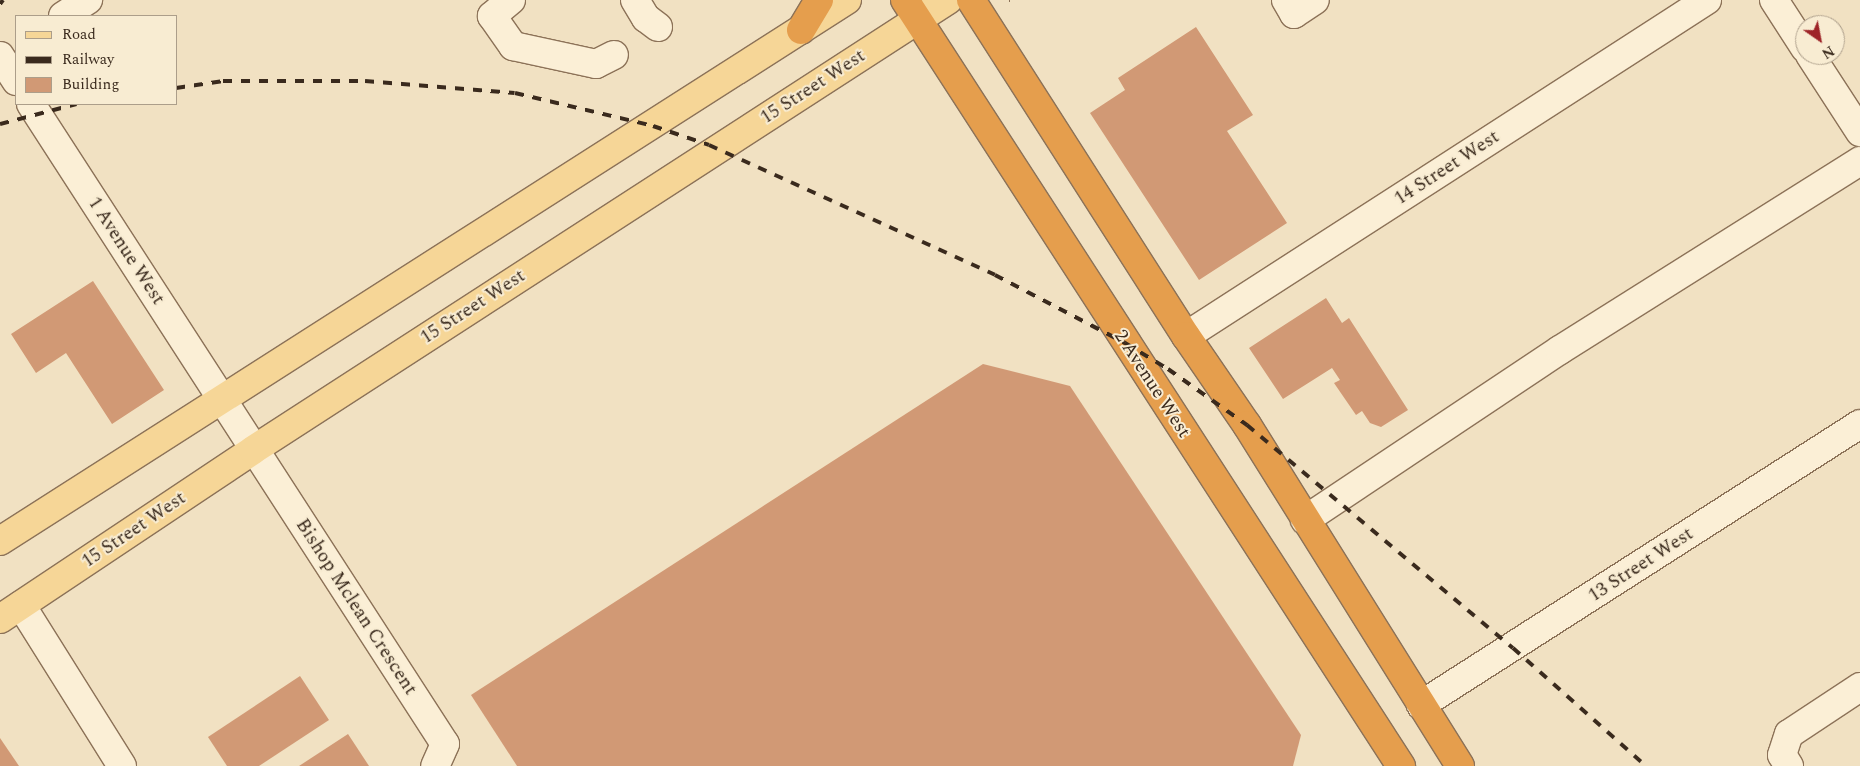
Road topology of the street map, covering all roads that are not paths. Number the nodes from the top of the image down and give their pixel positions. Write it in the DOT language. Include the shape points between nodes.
graph roads {
  1 [pos="88,0"];
  2 [pos="635,0"];
  3 [pos="819,0"];
  4 [pos="847,0"];
  5 [pos="948,0"];
  6 [pos="971,0"];
  7 [pos="1286,0"];
  8 [pos="1315,0"];
  9 [pos="1707,0"];
  10 [pos="1774,0"];
  11 [pos="496,5"];
  12 [pos="911,10"];
  13 [pos="65,15"];
  14 [pos="658,27"];
  15 [pos="801,30"];
  16 [pos="1795,33"];
  17 [pos="6,53"];
  18 [pos="614,54"];
  19 [pos="1816,65"];
  20 [pos="15,78"];
  21 [pos="32,105"];
  22 [pos="1860,132"];
  23 [pos="1860,161"];
  24 [pos="1186,336"];
  25 [pos="221,399"];
  26 [pos="1860,424"];
  27 [pos="253,450"];
  28 [pos="1304,520"];
  29 [pos="0,541"];
  30 [pos="11,612"];
  31 [pos="1860,687"];
  32 [pos="1421,705"];
  33 [pos="122,766"];
  34 [pos="434,766"];
  35 [pos="1401,766"];
  36 [pos="1460,766"];
  37 [pos="1789,766"];
  1 -- 13 [label="street"];
  2 -- 14 [label="street" via="646,18"];
  3 -- 15 [label="highway"];
  4 -- 15 [label="main road"];
  5 -- 12 [label="main road, 15 Street West"];
  6 -- 24 [label="highway"];
  7 -- 8 [label="street" via="1294,14"];
  9 -- 24 [label="street, 14 Street West"];
  10 -- 16 [label="street"];
  11 -- 18 [label="street" via="513,46 596,64"];
  12 -- 27 [label="main road, 15 Street West"];
  12 -- 35 [label="highway, 2 Avenue West"];
  15 -- 25 [label="main road"];
  17 -- 20 [label="street"];
  19 -- 22 [label="street"];
  21 -- 25 [label="street, 1 Avenue West"];
  23 -- 28 [label="street" via="1560,350"];
  24 -- 28 [label="highway" via="1247,425"];
  25 -- 27 [label="street, 1 Avenue West"];
  25 -- 29 [label="main road"];
  26 -- 32 [label="street, 13 Street West"];
  27 -- 30 [label="main road, 15 Street West"];
  27 -- 34 [label="street, Bishop Mclean Crescent" via="445,744"];
  28 -- 32 [label="highway"];
  30 -- 33 [label="street"];
  31 -- 37 [label="street" via="1789,734 1782,754"];
  32 -- 36 [label="highway"];
}
